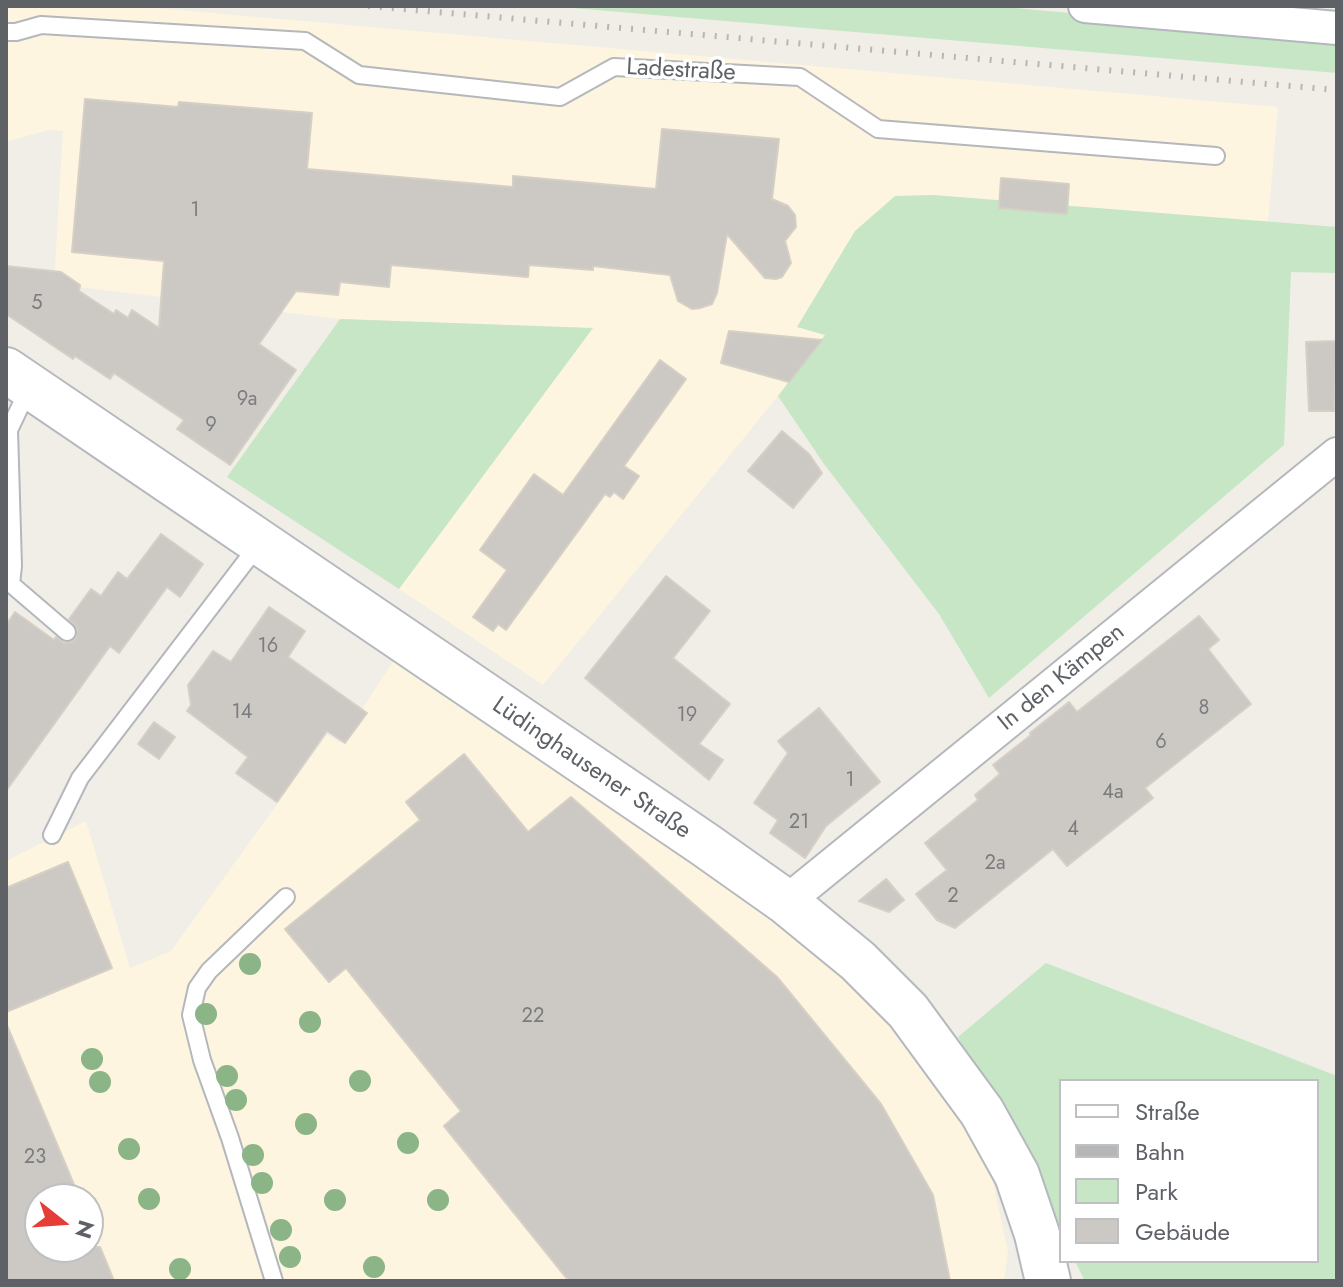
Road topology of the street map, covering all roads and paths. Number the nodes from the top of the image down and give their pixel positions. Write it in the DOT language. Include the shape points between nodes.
graph roads {
  1 [pos="1085,6"];
  2 [pos="1337,28"];
  3 [pos="6,32"];
  4 [pos="1216,156"];
  5 [pos="18,378"];
  6 [pos="1337,454"];
  7 [pos="260,543"];
  8 [pos="67,632"];
  9 [pos="52,835"];
  10 [pos="286,897"];
  11 [pos="786,902"];
  12 [pos="274,1281"];
  13 [pos="1048,1281"];
  1 -- 2 [label="street"];
  3 -- 4 [label="lane, Ladestraße" via="41,25 305,41 359,75 560,97 614,67 800,77 878,129"];
  5 -- 7 [label="street, Lüdinghausener Straße"];
  5 -- 8 [label="lane" via="9,430 11,584"];
  6 -- 11 [label="street, In den Kämpen"];
  7 -- 9 [label="lane" via="80,778"];
  7 -- 11 [label="street, Lüdinghausener Straße"];
  10 -- 12 [label="lane" via="209,971 197,988 191,1015"];
  11 -- 13 [label="street, Lüdinghausener Straße" via="908,1011 982,1112 1017,1175"];
}
